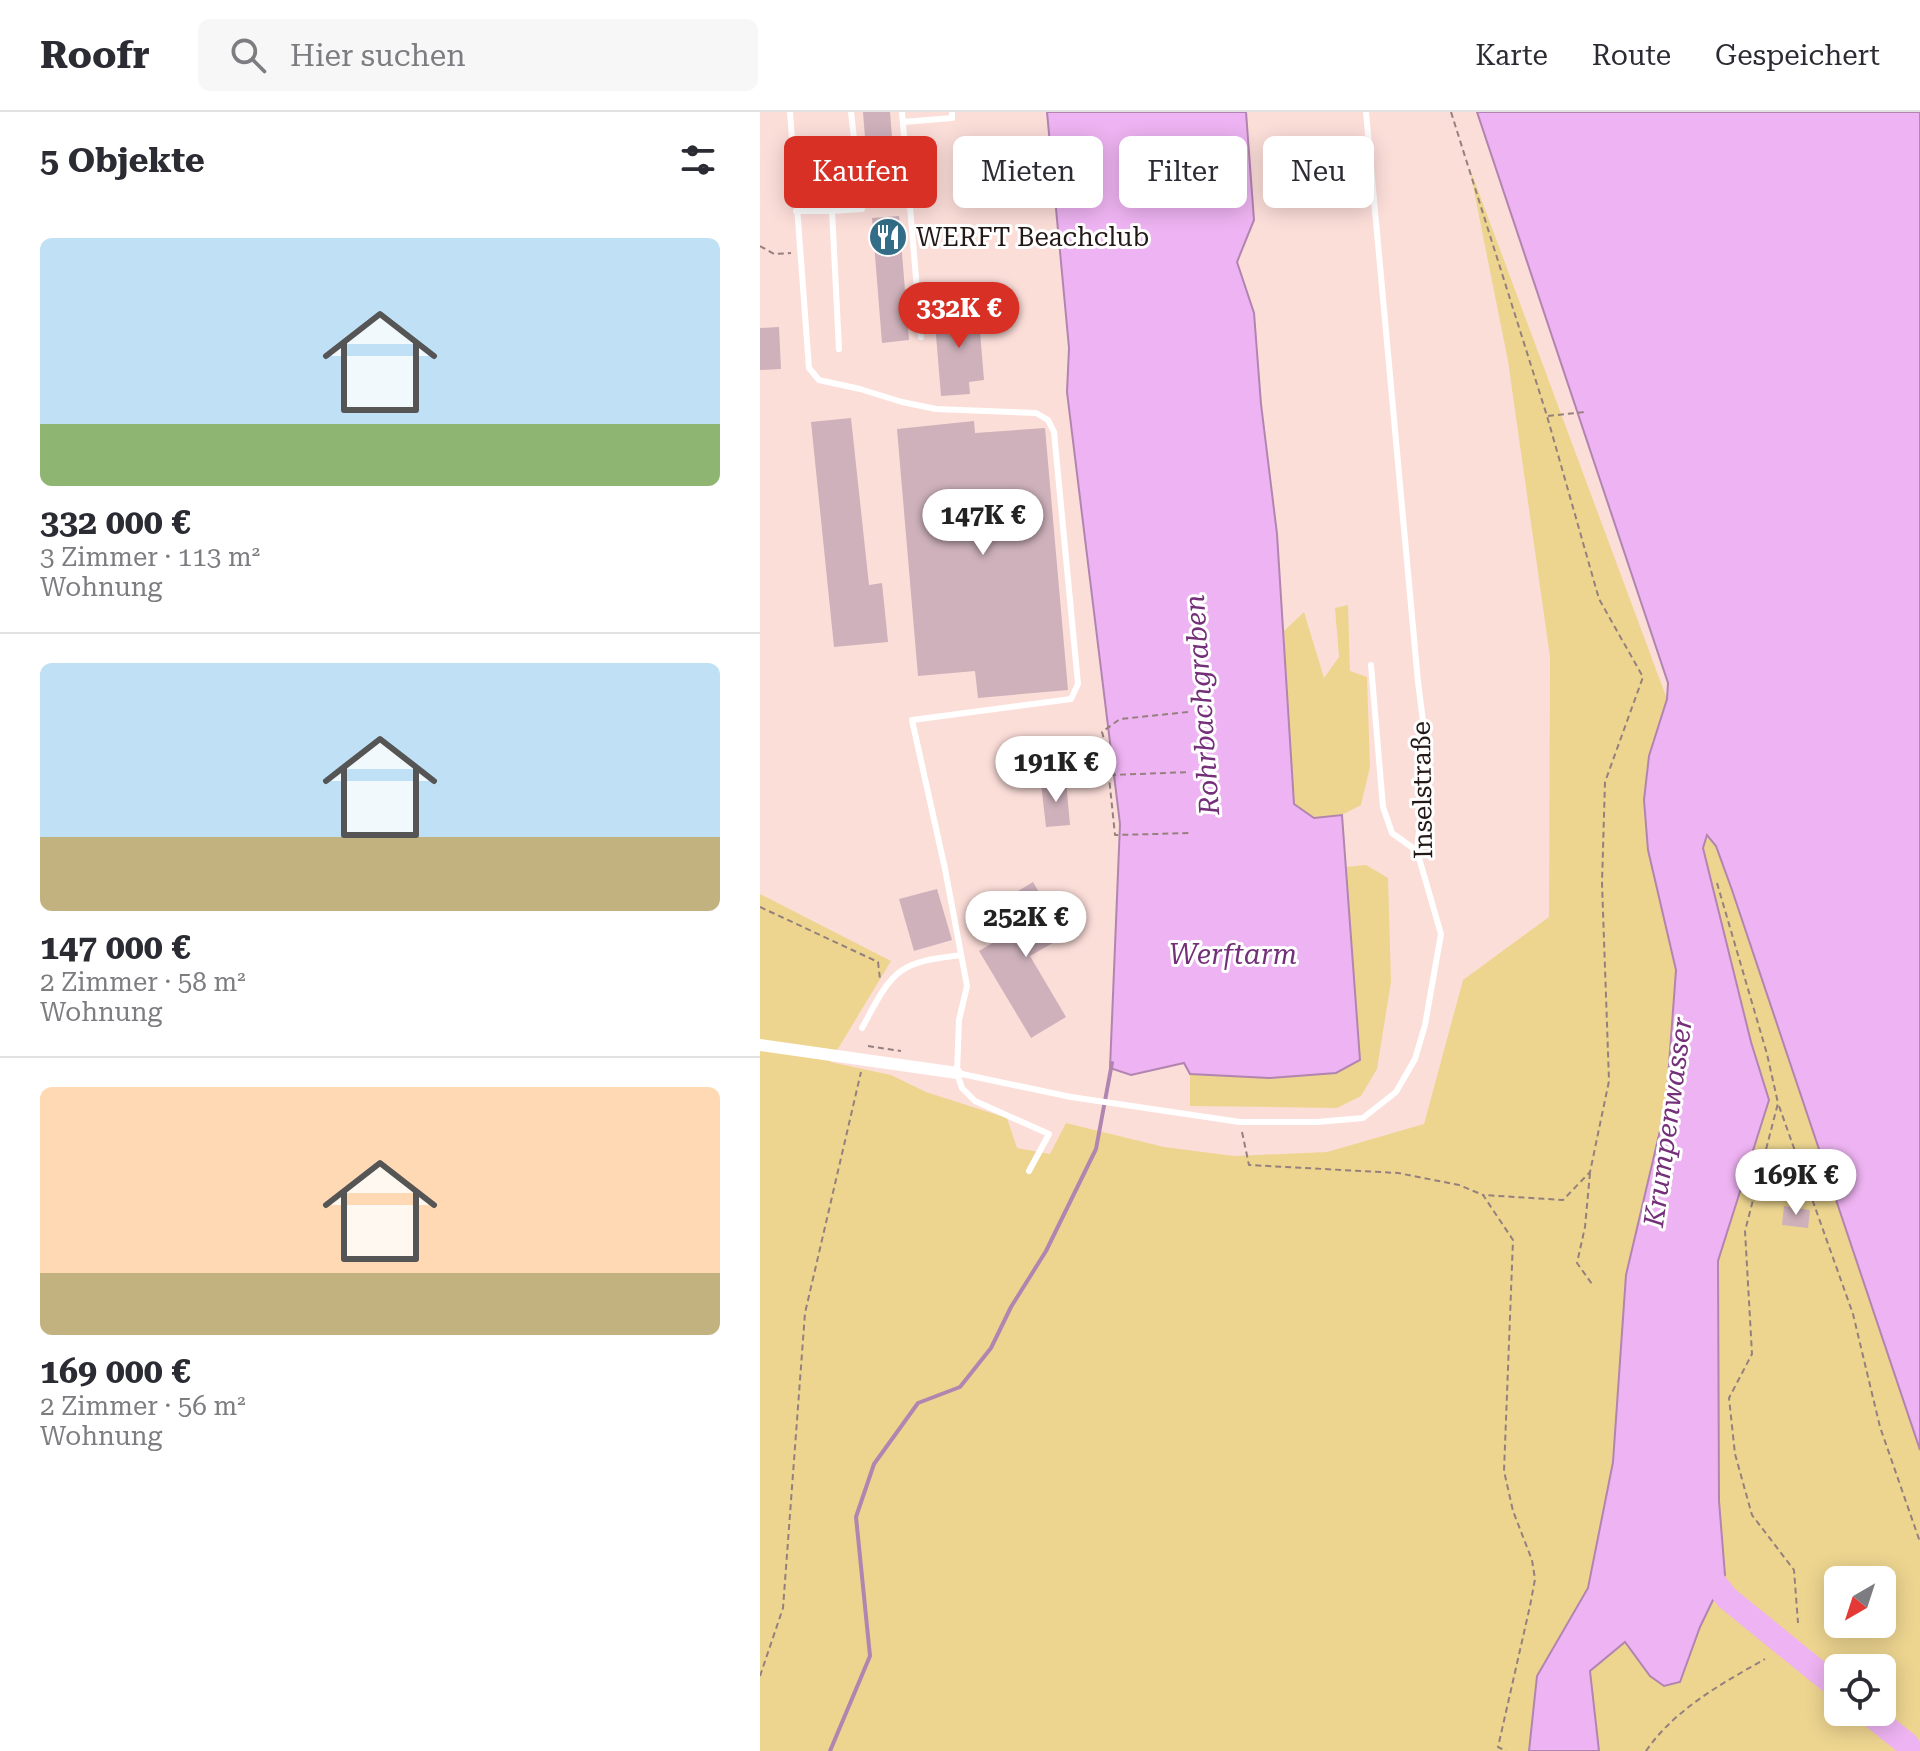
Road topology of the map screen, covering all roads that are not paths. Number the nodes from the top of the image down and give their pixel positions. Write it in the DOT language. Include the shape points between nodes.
graph roads {
  1 [pos="790,112"];
  2 [pos="851,112"];
  3 [pos="902,112"];
  4 [pos="952,112"];
  5 [pos="1366,112"];
  6 [pos="903,122"];
  7 [pos="796,211"];
  8 [pos="832,211"];
  9 [pos="921,337"];
  10 [pos="839,349"];
  11 [pos="1371,665"];
  12 [pos="1417,851"];
  13 [pos="961,955"];
  14 [pos="862,1028"];
  15 [pos="760,1045"];
  16 [pos="957,1073"];
  17 [pos="1029,1171"];
  1 -- 7 [label="lane"];
  2 -- 8 [label="lane" via="862,209"];
  3 -- 6 [label="lane"];
  4 -- 6 [label="lane" via="952,118"];
  5 -- 12 [label="lane, Inselstraße" via="1427,752"];
  6 -- 9 [label="lane"];
  7 -- 8 [label="lane"];
  7 -- 13 [label="lane" via="809,368 819,380 936,409 1036,413 1054,432 1078,684 1071,699 912,720"];
  8 -- 10 [label="lane"];
  11 -- 12 [label="lane" via="1383,807 1392,833"];
  12 -- 16 [label="lane, Inselstraße" via="1441,934 1425,1025 1415,1059 1396,1092 1363,1118 1240,1122 1071,1097"];
  13 -- 14 [label="lane" via="901,971"];
  13 -- 16 [label="lane" via="967,986 959,1020"];
  15 -- 16 [label="street"];
  16 -- 17 [label="lane" via="975,1101 1049,1134"];
}
